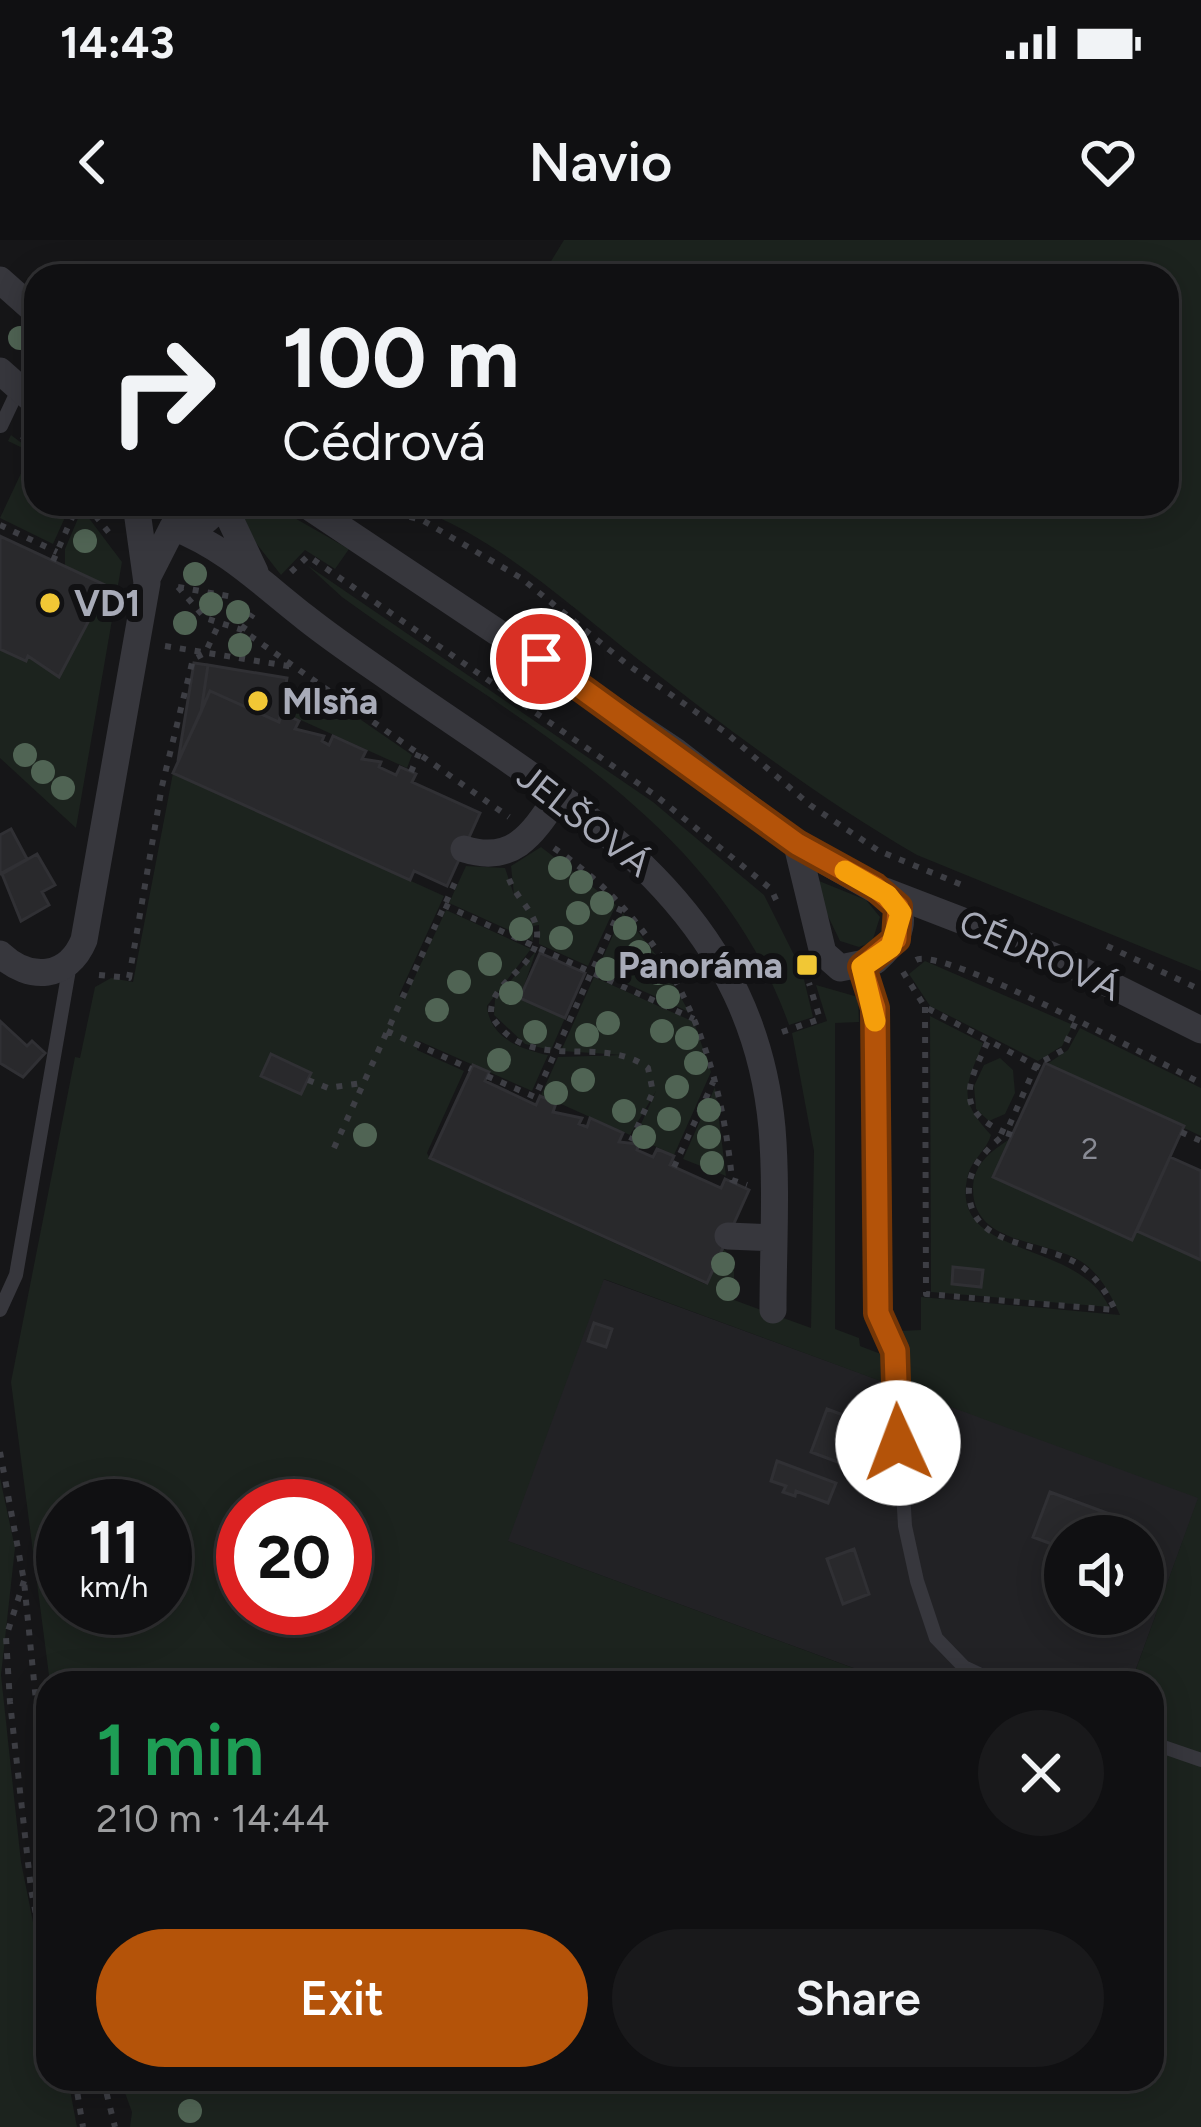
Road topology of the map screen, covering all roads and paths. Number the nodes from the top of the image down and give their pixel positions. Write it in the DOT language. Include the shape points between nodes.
graph roads {
  1 [pos="0,280"];
  2 [pos="24,301"];
  3 [pos="18,387"];
  4 [pos="1,426"];
  5 [pos="73,516"];
  6 [pos="141,516"];
  7 [pos="149,516"];
  8 [pos="208,516"];
  9 [pos="229,516"];
  10 [pos="322,516"];
  11 [pos="406,516"];
  12 [pos="0,525"];
  13 [pos="173,527"];
  14 [pos="304,561"];
  15 [pos="255,572"];
  16 [pos="167,580"];
  17 [pos="162,626"];
  18 [pos="218,626"];
  19 [pos="242,630"];
  20 [pos="205,652"];
  21 [pos="296,668"];
  22 [pos="310,677"];
  23 [pos="288,716"];
  24 [pos="419,753"];
  25 [pos="411,772"];
  26 [pos="558,796"];
  27 [pos="490,804"];
  28 [pos="533,834"];
  29 [pos="797,844"];
  30 [pos="466,850"];
  31 [pos="875,887"];
  32 [pos="516,893"];
  33 [pos="981,893"];
  34 [pos="445,905"];
  35 [pos="622,905"];
  36 [pos="779,908"];
  37 [pos="1100,943"];
  38 [pos="535,946"];
  39 [pos="0,954"];
  40 [pos="70,964"];
  41 [pos="591,972"];
  42 [pos="903,972"];
  43 [pos="806,974"];
  44 [pos="816,978"];
  45 [pos="867,978"];
  46 [pos="89,986"];
  47 [pos="1201,991"];
  48 [pos="812,992"];
  49 [pos="925,1006"];
  50 [pos="698,1020"];
  51 [pos="1076,1022"];
  52 [pos="791,1029"];
  53 [pos="1201,1030"];
  54 [pos="387,1031"];
  55 [pos="988,1041"];
  56 [pos="555,1053"];
  57 [pos="1039,1067"];
  58 [pos="471,1069"];
  59 [pos="716,1075"];
  60 [pos="487,1076"];
  61 [pos="308,1080"];
  62 [pos="364,1082"];
  63 [pos="1201,1082"];
  64 [pos="1181,1132"];
  65 [pos="1009,1134"];
  66 [pos="631,1141"];
  67 [pos="1201,1141"];
  68 [pos="334,1148"];
  69 [pos="674,1167"];
  70 [pos="775,1185"];
  71 [pos="728,1236"];
  72 [pos="773,1238"];
  73 [pos="0,1310"];
  74 [pos="773,1310"];
  75 [pos="0,1452"];
  76 [pos="25,1582"];
  77 [pos="972,1671"];
  78 [pos="36,1696"];
  79 [pos="1164,1747"];
  80 [pos="1201,1760"];
  81 [pos="36,1915"];
  82 [pos="77,2091"];
  83 [pos="106,2091"];
  84 [pos="83,2127"];
  85 [pos="116,2127"];
  1 -- 2 [label="street"];
  3 -- 4 [label="lane"];
  5 -- 12 [label="path" via="55,556"];
  6 -- 16 [label="street"];
  7 -- 13 [label="street"];
  8 -- 13 [label="street"];
  9 -- 15 [label="street"];
  10 -- 29 [label="street, CÉDROVÁ" via="656,738"];
  11 -- 33 [label="path" via="520,578 879,851"];
  13 -- 15 [label="street"];
  13 -- 16 [label="street"];
  14 -- 36 [label="path" via="308,556 655,795 771,889"];
  15 -- 26 [label="street, JELŠOVÁ" via="330,636"];
  16 -- 18 [label="path"];
  16 -- 19 [label="path" via="251,601 255,609"];
  16 -- 40 [label="street" via="84,940"];
  17 -- 20 [label="path" via="158,645"];
  18 -- 19 [label="path"];
  18 -- 20 [label="path"];
  19 -- 21 [label="path"];
  20 -- 21 [label="path"];
  20 -- 46 [label="path" via="193,659 161,786 129,978 103,974"];
  21 -- 22 [label="path"];
  22 -- 23 [label="path"];
  22 -- 24 [label="path"];
  24 -- 25 [label="path"];
  24 -- 27 [label="path"];
  26 -- 28 [label="street"];
  26 -- 70 [label="street, JELŠOVÁ" via="646,864 715,952 757,1051"];
  27 -- 28 [label="path"];
  27 -- 30 [label="path"];
  28 -- 30 [label="street" via="508,852"];
  28 -- 35 [label="path"];
  29 -- 31 [label="street, CÉDROVÁ"];
  29 -- 45 [label="street" via="823,952"];
  30 -- 34 [label="path"];
  31 -- 45 [label="street" via="895,901 901,921"];
  31 -- 53 [label="street, CÉDROVÁ" via="1051,955"];
  32 -- 38 [label="path" via="536,925"];
  34 -- 38 [label="path"];
  34 -- 54 [label="path"];
  35 -- 41 [label="path"];
  35 -- 50 [label="path"];
  37 -- 47 [label="path"];
  38 -- 41 [label="path"];
  38 -- 56 [label="path" via="492,999 490,1015 524,1046"];
  39 -- 40 [label="street" via="34,973"];
  40 -- 73 [label="lane" via="16,1275"];
  41 -- 50 [label="path"];
  41 -- 56 [label="path"];
  42 -- 45 [label="path"];
  42 -- 49 [label="path"];
  42 -- 51 [label="path" via="937,957"];
  43 -- 44 [label="path"];
  45 -- 77 [label="lane" via="878,1313 895,1351 905,1526 936,1638"];
  48 -- 52 [label="path" via="820,1019"];
  49 -- 55 [label="path"];
  49 -- 65 [label="path" via="926,1294 1115,1310 1080,1265 995,1234 976,1218 969,1193 975,1167"];
  50 -- 59 [label="path"];
  51 -- 57 [label="path" via="1063,1050"];
  51 -- 63 [label="path"];
  54 -- 58 [label="path"];
  54 -- 62 [label="path"];
  55 -- 57 [label="path"];
  55 -- 65 [label="path" via="970,1100 982,1122"];
  56 -- 60 [label="path" via="535,1097"];
  56 -- 66 [label="path" via="622,1056 648,1068 653,1092"];
  57 -- 65 [label="path"];
  59 -- 69 [label="path"];
  59 -- 70 [label="path" via="732,1180"];
  61 -- 62 [label="path" via="328,1088"];
  62 -- 68 [label="path"];
  64 -- 67 [label="path"];
  70 -- 72 [label="street, JELŠOVÁ"];
  71 -- 72 [label="street"];
  72 -- 74 [label="street, JELŠOVÁ"];
  75 -- 76 [label="path"];
  76 -- 78 [label="path"];
  76 -- 81 [label="path" via="7,1637"];
  79 -- 80 [label="lane"];
  82 -- 84 [label="path"];
  83 -- 85 [label="path"];
}
